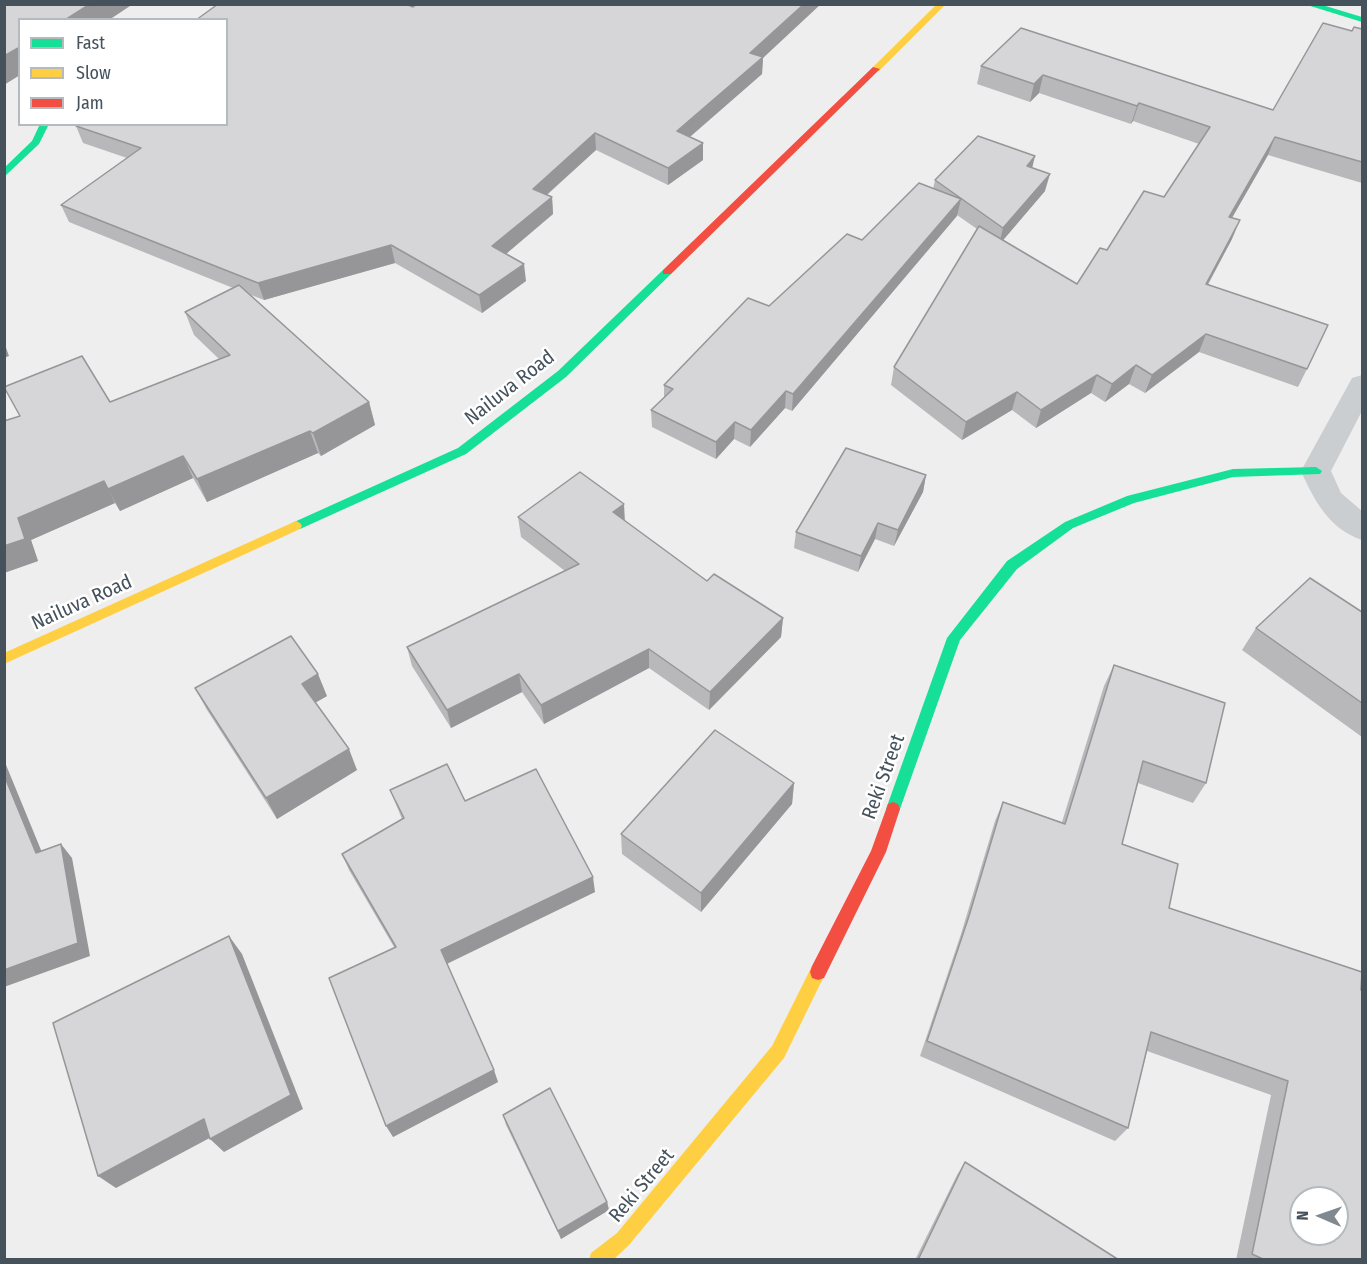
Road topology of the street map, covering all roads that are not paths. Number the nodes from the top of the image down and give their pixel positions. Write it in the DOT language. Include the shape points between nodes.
graph roads {
  1 [pos="942,4"];
  2 [pos="1308,4"];
  3 [pos="1362,20"];
  4 [pos="44,126"];
  5 [pos="4,174"];
  6 [pos="1362,385"];
  7 [pos="1316,471"];
  8 [pos="1362,528"];
  9 [pos="4,659"];
  10 [pos="597,1260"];
  1 -- 9 [label="main road, Nailuva Road" via="562,374 462,451"];
  2 -- 3 [label="main road"];
  4 -- 5 [label="main road" via="36,142"];
  6 -- 7 [label="street"];
  7 -- 8 [label="street" via="1329,500"];
  7 -- 10 [label="main road, Reki Street" via="1233,474 1131,499 1069,525 1012,565 954,638 878,852 778,1052 623,1239"];
}
